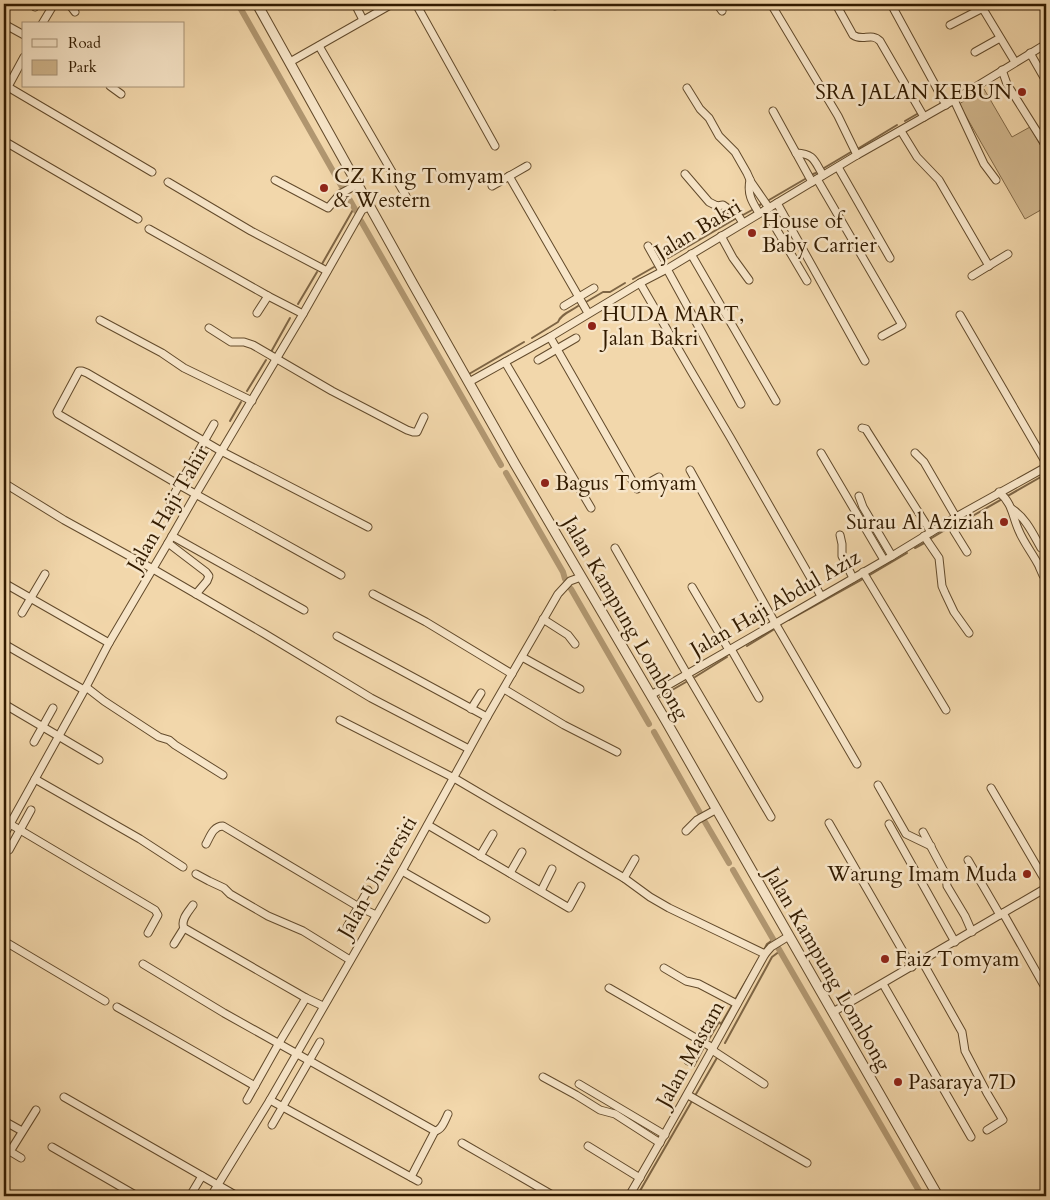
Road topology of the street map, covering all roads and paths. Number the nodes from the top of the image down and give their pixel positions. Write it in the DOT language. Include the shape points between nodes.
graph roads {
  1 [pos="54,4"];
  2 [pos="69,4"];
  3 [pos="257,4"];
  4 [pos="355,4"];
  5 [pos="392,4"];
  6 [pos="416,4"];
  7 [pos="717,4"];
  8 [pos="771,4"];
  9 [pos="891,4"];
  10 [pos="982,6"];
  11 [pos="838,8"];
  12 [pos="722,11"];
  13 [pos="75,12"];
  14 [pos="364,20"];
  15 [pos="43,22"];
  16 [pos="4,24"];
  17 [pos="950,25"];
  18 [pos="22,35"];
  19 [pos="1000,38"];
  20 [pos="1046,44"];
  21 [pos="319,46"];
  22 [pos="975,52"];
  23 [pos="1030,53"];
  24 [pos="22,61"];
  25 [pos="290,62"];
  26 [pos="1015,62"];
  27 [pos="1002,70"];
  28 [pos="1046,81"];
  29 [pos="8,87"];
  30 [pos="113,88"];
  31 [pos="687,88"];
  32 [pos="4,94"];
  33 [pos="121,94"];
  34 [pos="954,100"];
  35 [pos="946,105"];
  36 [pos="773,111"];
  37 [pos="924,117"];
  38 [pos="901,131"];
  39 [pos="4,141"];
  40 [pos="495,146"];
  41 [pos="1046,146"];
  42 [pos="796,153"];
  43 [pos="857,155"];
  44 [pos="527,166"];
  45 [pos="838,167"];
  46 [pos="152,172"];
  47 [pos="685,174"];
  48 [pos="509,176"];
  49 [pos="817,179"];
  50 [pos="275,180"];
  51 [pos="750,180"];
  52 [pos="996,180"];
  53 [pos="168,182"];
  54 [pos="358,184"];
  55 [pos="492,186"];
  56 [pos="406,196"];
  57 [pos="777,203"];
  58 [pos="370,206"];
  59 [pos="764,210"];
  60 [pos="138,219"];
  61 [pos="743,223"];
  62 [pos="148,229"];
  63 [pos="721,236"];
  64 [pos="648,246"];
  65 [pos="691,254"];
  66 [pos="1008,254"];
  67 [pos="890,258"];
  68 [pos="989,266"];
  69 [pos="664,270"];
  70 [pos="327,271"];
  71 [pos="972,276"];
  72 [pos="749,280"];
  73 [pos="807,281"];
  74 [pos="640,283"];
  75 [pos="594,288"];
  76 [pos="268,296"];
  77 [pos="578,297"];
  78 [pos="564,306"];
  79 [pos="257,313"];
  80 [pos="588,313"];
  81 [pos="303,314"];
  82 [pos="960,315"];
  83 [pos="100,320"];
  84 [pos="209,328"];
  85 [pos="882,336"];
  86 [pos="550,337"];
  87 [pos="576,338"];
  88 [pos="556,349"];
  89 [pos="276,359"];
  90 [pos="538,360"];
  91 [pos="865,361"];
  92 [pos="505,362"];
  93 [pos="469,382"];
  94 [pos="252,401"];
  95 [pos="776,401"];
  96 [pos="741,404"];
  97 [pos="424,417"];
  98 [pos="214,424"];
  99 [pos="862,428"];
  100 [pos="204,441"];
  101 [pos="221,451"];
  102 [pos="821,452"];
  103 [pos="915,453"];
  104 [pos="1046,465"];
  105 [pos="690,470"];
  106 [pos="659,477"];
  107 [pos="4,482"];
  108 [pos="179,485"];
  109 [pos="196,494"];
  110 [pos="1001,494"];
  111 [pos="859,496"];
  112 [pos="170,502"];
  113 [pos="591,508"];
  114 [pos="1012,509"];
  115 [pos="956,517"];
  116 [pos="368,527"];
  117 [pos="931,532"];
  118 [pos="840,535"];
  119 [pos="172,536"];
  120 [pos="926,540"];
  121 [pos="168,543"];
  122 [pos="616,548"];
  123 [pos="1041,548"];
  124 [pos="967,552"];
  125 [pos="892,556"];
  126 [pos="884,560"];
  127 [pos="152,569"];
  128 [pos="864,573"];
  129 [pos="45,574"];
  130 [pos="342,575"];
  131 [pos="578,577"];
  132 [pos="853,578"];
  133 [pos="1046,580"];
  134 [pos="4,583"];
  135 [pos="692,587"];
  136 [pos="196,594"];
  137 [pos="373,594"];
  138 [pos="821,596"];
  139 [pos="31,599"];
  140 [pos="304,610"];
  141 [pos="22,613"];
  142 [pos="544,619"];
  143 [pos="775,622"];
  144 [pos="969,633"];
  145 [pos="337,636"];
  146 [pos="109,643"];
  147 [pos="4,644"];
  148 [pos="576,644"];
  149 [pos="730,649"];
  150 [pos="522,657"];
  151 [pos="512,674"];
  152 [pos="687,674"];
  153 [pos="85,689"];
  154 [pos="504,689"];
  155 [pos="580,689"];
  156 [pos="480,693"];
  157 [pos="651,695"];
  158 [pos="759,698"];
  159 [pos="4,704"];
  160 [pos="53,708"];
  161 [pos="471,708"];
  162 [pos="946,710"];
  163 [pos="487,717"];
  164 [pos="340,720"];
  165 [pos="42,727"];
  166 [pos="58,736"];
  167 [pos="34,742"];
  168 [pos="469,749"];
  169 [pos="617,752"];
  170 [pos="99,760"];
  171 [pos="857,764"];
  172 [pos="223,775"];
  173 [pos="454,778"];
  174 [pos="35,779"];
  175 [pos="878,785"];
  176 [pos="991,788"];
  177 [pos="717,809"];
  178 [pos="31,810"];
  179 [pos="771,817"];
  180 [pos="829,823"];
  181 [pos="10,824"];
  182 [pos="890,824"];
  183 [pos="428,825"];
  184 [pos="21,830"];
  185 [pos="686,830"];
  186 [pos="923,832"];
  187 [pos="4,834"];
  188 [pos="493,834"];
  189 [pos="206,844"];
  190 [pos="930,846"];
  191 [pos="9,850"];
  192 [pos="522,852"];
  193 [pos="480,856"];
  194 [pos="635,859"];
  195 [pos="968,860"];
  196 [pos="182,867"];
  197 [pos="552,869"];
  198 [pos="402,871"];
  199 [pos="510,873"];
  200 [pos="196,874"];
  201 [pos="624,878"];
  202 [pos="581,886"];
  203 [pos="1046,888"];
  204 [pos="368,890"];
  205 [pos="541,891"];
  206 [pos="193,905"];
  207 [pos="359,906"];
  208 [pos="1001,914"];
  209 [pos="376,915"];
  210 [pos="486,920"];
  211 [pos="347,927"];
  212 [pos="184,928"];
  213 [pos="972,932"];
  214 [pos="148,933"];
  215 [pos="785,938"];
  216 [pos="4,941"];
  217 [pos="955,942"];
  218 [pos="174,944"];
  219 [pos="763,953"];
  220 [pos="350,960"];
  221 [pos="922,960"];
  222 [pos="143,964"];
  223 [pos="912,967"];
  224 [pos="664,968"];
  225 [pos="882,984"];
  226 [pos="609,988"];
  227 [pos="1046,989"];
  228 [pos="306,998"];
  229 [pos="105,1001"];
  230 [pos="735,1002"];
  231 [pos="323,1006"];
  232 [pos="117,1007"];
  233 [pos="833,1012"];
  234 [pos="712,1020"];
  235 [pos="320,1042"];
  236 [pos="278,1043"];
  237 [pos="711,1048"];
  238 [pos="296,1053"];
  239 [pos="309,1060"];
  240 [pos="688,1061"];
  241 [pos="543,1077"];
  242 [pos="579,1084"];
  243 [pos="764,1084"];
  244 [pos="255,1086"];
  245 [pos="689,1096"];
  246 [pos="64,1097"];
  247 [pos="246,1100"];
  248 [pos="270,1100"];
  249 [pos="283,1106"];
  250 [pos="36,1110"];
  251 [pos="448,1114"];
  252 [pos="4,1121"];
  253 [pos="272,1124"];
  254 [pos="987,1130"];
  255 [pos="22,1131"];
  256 [pos="437,1131"];
  257 [pos="665,1135"];
  258 [pos="971,1137"];
  259 [pos="462,1143"];
  260 [pos="660,1143"];
  261 [pos="588,1146"];
  262 [pos="52,1147"];
  263 [pos="20,1158"];
  264 [pos="807,1162"];
  265 [pos="202,1176"];
  266 [pos="640,1178"];
  267 [pos="218,1185"];
  268 [pos="137,1196"];
  269 [pos="190,1196"];
  270 [pos="211,1196"];
  271 [pos="237,1196"];
  272 [pos="554,1196"];
  273 [pos="629,1196"];
  274 [pos="938,1196"];
  1 -- 15 [label="street"];
  2 -- 13 [label="street"];
  3 -- 25 [label="street, Jalan Kampung Lombong"];
  4 -- 14 [label="street"];
  5 -- 14 [label="street"];
  6 -- 40 [label="street"];
  7 -- 12 [label="street"];
  8 -- 43 [label="street" via="838,116"];
  9 -- 35 [label="street"];
  10 -- 17 [label="street"];
  10 -- 19 [label="street"];
  11 -- 37 [label="street" via="853,35 861,39 872,36 880,41"];
  14 -- 21 [label="street"];
  16 -- 18 [label="street"];
  19 -- 22 [label="street"];
  19 -- 26 [label="street"];
  20 -- 23 [label="street, Jalan Bakri"];
  21 -- 25 [label="street"];
  21 -- 56 [label="street"];
  23 -- 26 [label="street, Jalan Bakri"];
  23 -- 28 [label="street"];
  24 -- 29 [label="street"];
  25 -- 54 [label="street, Jalan Kampung Lombong"];
  26 -- 27 [label="street, Jalan Bakri"];
  27 -- 34 [label="street, Jalan Bakri"];
  27 -- 41 [label="street" via="1007,84"];
  29 -- 32 [label="street"];
  29 -- 46 [label="street"];
  30 -- 33 [label="street"];
  31 -- 51 [label="street" via="719,136 735,152"];
  34 -- 35 [label="street, Jalan Bakri"];
  34 -- 52 [label="street" via="984,164"];
  35 -- 37 [label="street, Jalan Bakri"];
  36 -- 42 [label="street"];
  37 -- 38 [label="street, Jalan Bakri"];
  38 -- 43 [label="street, Jalan Bakri"];
  38 -- 68 [label="street" via="917,158 939,180"];
  39 -- 60 [label="street"];
  42 -- 49 [label="street"];
  42 -- 49 [label="street" via="812,156"];
  43 -- 45 [label="street, Jalan Bakri"];
  44 -- 48 [label="street"];
  45 -- 49 [label="street, Jalan Bakri"];
  45 -- 67 [label="street"];
  47 -- 61 [label="street" via="709,202 736,212"];
  48 -- 55 [label="street"];
  48 -- 77 [label="street"];
  49 -- 57 [label="street, Jalan Bakri"];
  49 -- 85 [label="street" via="902,325"];
  50 -- 54 [label="street" via="328,208 340,194"];
  51 -- 59 [label="street"];
  51 -- 59 [label="street" via="750,198"];
  53 -- 70 [label="street"];
  54 -- 58 [label="street, Jalan Kampung Lombong"];
  57 -- 59 [label="street, Jalan Bakri"];
  57 -- 91 [label="street"];
  58 -- 70 [label="street, Jalan Haji Tahir" via="362,210"];
  58 -- 93 [label="street, Jalan Kampung Lombong"];
  59 -- 61 [label="street, Jalan Bakri"];
  59 -- 73 [label="street"];
  61 -- 63 [label="street, Jalan Bakri"];
  62 -- 76 [label="street"];
  63 -- 65 [label="street, Jalan Bakri"];
  63 -- 72 [label="street"];
  64 -- 69 [label="street"];
  65 -- 69 [label="street, Jalan Bakri"];
  65 -- 95 [label="street"];
  66 -- 68 [label="street"];
  68 -- 71 [label="street"];
  69 -- 74 [label="street, Jalan Bakri"];
  69 -- 96 [label="street"];
  70 -- 81 [label="street, Jalan Haji Tahir"];
  74 -- 80 [label="street, Jalan Bakri"];
  74 -- 138 [label="street"];
  75 -- 77 [label="street"];
  76 -- 79 [label="street"];
  76 -- 81 [label="street"];
  77 -- 78 [label="street"];
  77 -- 80 [label="street"];
  80 -- 86 [label="street, Jalan Bakri"];
  81 -- 89 [label="street, Jalan Haji Tahir"];
  82 -- 104 [label="street"];
  83 -- 94 [label="street" via="184,368"];
  84 -- 89 [label="street" via="231,342 253,345"];
  86 -- 88 [label="street"];
  86 -- 92 [label="street, Jalan Bakri"];
  87 -- 88 [label="street"];
  88 -- 90 [label="street"];
  88 -- 106 [label="street" via="637,489"];
  89 -- 94 [label="street, Jalan Haji Tahir"];
  89 -- 97 [label="street" via="414,432"];
  92 -- 93 [label="street, Jalan Bakri"];
  92 -- 113 [label="street"];
  93 -- 131 [label="street, Jalan Kampung Lombong"];
  94 -- 101 [label="street, Jalan Haji Tahir"];
  98 -- 100 [label="street"];
  99 -- 117 [label="street" via="866,429"];
  100 -- 101 [label="street"];
  100 -- 108 [label="street"];
  100 -- 108 [label="street" via="79,371 57,412 60,416"];
  101 -- 109 [label="street, Jalan Haji Tahir"];
  101 -- 116 [label="street"];
  102 -- 126 [label="street"];
  103 -- 115 [label="street" via="924,462"];
  104 -- 110 [label="street, Jalan Haji Abdul Aziz"];
  105 -- 143 [label="street"];
  107 -- 127 [label="street"];
  108 -- 109 [label="street"];
  108 -- 112 [label="street"];
  109 -- 119 [label="street, Jalan Haji Tahir"];
  109 -- 130 [label="street"];
  110 -- 114 [label="street"];
  110 -- 115 [label="street, Jalan Haji Abdul Aziz"];
  111 -- 125 [label="street"];
  114 -- 123 [label="street" via="1024,519"];
  114 -- 133 [label="street" via="1018,530"];
  115 -- 117 [label="street, Jalan Haji Abdul Aziz"];
  115 -- 124 [label="street" via="954,531"];
  117 -- 120 [label="street, Jalan Haji Abdul Aziz"];
  118 -- 132 [label="street" via="842,556"];
  119 -- 121 [label="street, Jalan Haji Tahir"];
  119 -- 140 [label="street"];
  120 -- 125 [label="street, Jalan Haji Abdul Aziz"];
  120 -- 144 [label="street" via="939,558 945,593"];
  121 -- 127 [label="street, Jalan Haji Tahir"];
  121 -- 136 [label="street" via="209,576"];
  122 -- 152 [label="street"];
  125 -- 126 [label="street, Jalan Haji Abdul Aziz"];
  126 -- 128 [label="street, Jalan Haji Abdul Aziz"];
  127 -- 136 [label="street"];
  127 -- 146 [label="street, Jalan Haji Tahir"];
  128 -- 132 [label="street, Jalan Haji Abdul Aziz"];
  128 -- 162 [label="street"];
  129 -- 139 [label="street"];
  131 -- 142 [label="street, Jalan Universiti" via="566,584"];
  131 -- 157 [label="street, Jalan Kampung Lombong"];
  132 -- 138 [label="street, Jalan Haji Abdul Aziz"];
  134 -- 139 [label="street"];
  135 -- 149 [label="street"];
  136 -- 168 [label="street" via="371,698"];
  137 -- 151 [label="street"];
  138 -- 143 [label="street, Jalan Haji Abdul Aziz"];
  139 -- 141 [label="street"];
  139 -- 146 [label="street"];
  142 -- 148 [label="street"];
  142 -- 150 [label="street, Jalan Universiti"];
  143 -- 149 [label="street, Jalan Haji Abdul Aziz"];
  143 -- 171 [label="street"];
  145 -- 161 [label="street"];
  146 -- 153 [label="street, Jalan Haji Tahir"];
  147 -- 153 [label="street"];
  149 -- 152 [label="street, Jalan Haji Abdul Aziz"];
  149 -- 158 [label="street"];
  150 -- 151 [label="street, Jalan Universiti"];
  150 -- 155 [label="street"];
  151 -- 154 [label="street, Jalan Universiti"];
  152 -- 157 [label="street, Jalan Haji Abdul Aziz"];
  152 -- 179 [label="street"];
  153 -- 166 [label="street, Jalan Haji Tahir"];
  153 -- 172 [label="street"];
  154 -- 163 [label="street, Jalan Universiti"];
  154 -- 169 [label="street"];
  156 -- 161 [label="street"];
  157 -- 177 [label="street, Jalan Kampung Lombong"];
  159 -- 165 [label="street"];
  160 -- 165 [label="street"];
  161 -- 163 [label="street"];
  163 -- 168 [label="street, Jalan Universiti"];
  164 -- 173 [label="street"];
  165 -- 166 [label="street"];
  165 -- 167 [label="street"];
  166 -- 170 [label="street"];
  166 -- 174 [label="street, Jalan Haji Tahir"];
  168 -- 173 [label="street, Jalan Universiti"];
  173 -- 183 [label="street, Jalan Universiti"];
  173 -- 201 [label="street"];
  174 -- 181 [label="street, Jalan Haji Tahir"];
  174 -- 196 [label="street"];
  175 -- 190 [label="street" via="906,834"];
  176 -- 203 [label="street"];
  177 -- 185 [label="street"];
  177 -- 215 [label="street, Jalan Kampung Lombong"];
  178 -- 184 [label="street"];
  180 -- 223 [label="street"];
  181 -- 184 [label="street"];
  181 -- 187 [label="street, Jalan Haji Tahir"];
  182 -- 217 [label="street"];
  183 -- 193 [label="street"];
  183 -- 198 [label="street, Jalan Universiti"];
  184 -- 191 [label="street"];
  184 -- 214 [label="street" via="155,910 158,915"];
  186 -- 190 [label="street"];
  188 -- 193 [label="street"];
  189 -- 207 [label="street" via="214,830 223,826"];
  190 -- 213 [label="street" via="946,875 946,886 966,916"];
  192 -- 199 [label="street"];
  193 -- 199 [label="street"];
  194 -- 201 [label="street"];
  195 -- 208 [label="street"];
  197 -- 205 [label="street"];
  198 -- 209 [label="street, Jalan Universiti"];
  198 -- 210 [label="street"];
  199 -- 205 [label="street"];
  200 -- 220 [label="street" via="268,916 302,930"];
  201 -- 219 [label="street" via="669,908"];
  202 -- 205 [label="street" via="570,908"];
  203 -- 208 [label="street"];
  204 -- 207 [label="street"];
  206 -- 212 [label="street" via="183,921"];
  207 -- 209 [label="street"];
  207 -- 211 [label="street"];
  208 -- 213 [label="street"];
  208 -- 227 [label="street"];
  209 -- 220 [label="street, Jalan Universiti"];
  212 -- 218 [label="street"];
  212 -- 228 [label="street"];
  213 -- 217 [label="street"];
  215 -- 219 [label="street, Jalan Mastam"];
  215 -- 233 [label="street, Jalan Kampung Lombong"];
  216 -- 229 [label="street"];
  217 -- 221 [label="street"];
  219 -- 230 [label="street, Jalan Mastam"];
  220 -- 231 [label="street, Jalan Universiti"];
  221 -- 223 [label="street"];
  221 -- 254 [label="street" via="962,1032 965,1051 1003,1120"];
  222 -- 236 [label="street"];
  223 -- 225 [label="street"];
  224 -- 230 [label="street"];
  225 -- 233 [label="street"];
  225 -- 258 [label="street"];
  226 -- 237 [label="street"];
  228 -- 231 [label="street"];
  228 -- 236 [label="street"];
  230 -- 237 [label="street, Jalan Mastam"];
  231 -- 238 [label="street, Jalan Universiti"];
  232 -- 244 [label="street"];
  233 -- 274 [label="street, Jalan Kampung Lombong"];
  234 -- 237 [label="street"];
  235 -- 239 [label="street"];
  236 -- 238 [label="street"];
  236 -- 244 [label="street"];
  237 -- 240 [label="street"];
  237 -- 243 [label="street"];
  237 -- 245 [label="street, Jalan Mastam"];
  238 -- 239 [label="street"];
  238 -- 248 [label="street, Jalan Universiti"];
  239 -- 249 [label="street"];
  239 -- 256 [label="street"];
  241 -- 260 [label="street" via="600,1110 614,1114"];
  242 -- 257 [label="street"];
  244 -- 247 [label="street"];
  245 -- 257 [label="street, Jalan Mastam"];
  245 -- 264 [label="street"];
  246 -- 265 [label="street"];
  248 -- 249 [label="street"];
  248 -- 267 [label="street, Jalan Universiti"];
  249 -- 253 [label="street"];
  249 -- 256 [label="street" via="414,1179"];
  250 -- 255 [label="street"];
  251 -- 256 [label="street"];
  252 -- 255 [label="street"];
  255 -- 263 [label="street" via="11,1152"];
  257 -- 260 [label="street, Jalan Mastam"];
  259 -- 272 [label="street"];
  260 -- 266 [label="street, Jalan Mastam"];
  261 -- 266 [label="street"];
  262 -- 268 [label="street"];
  265 -- 267 [label="street"];
  265 -- 269 [label="street"];
  266 -- 273 [label="street, Jalan Mastam"];
  267 -- 270 [label="street, Jalan Universiti"];
  267 -- 271 [label="street"];
}
